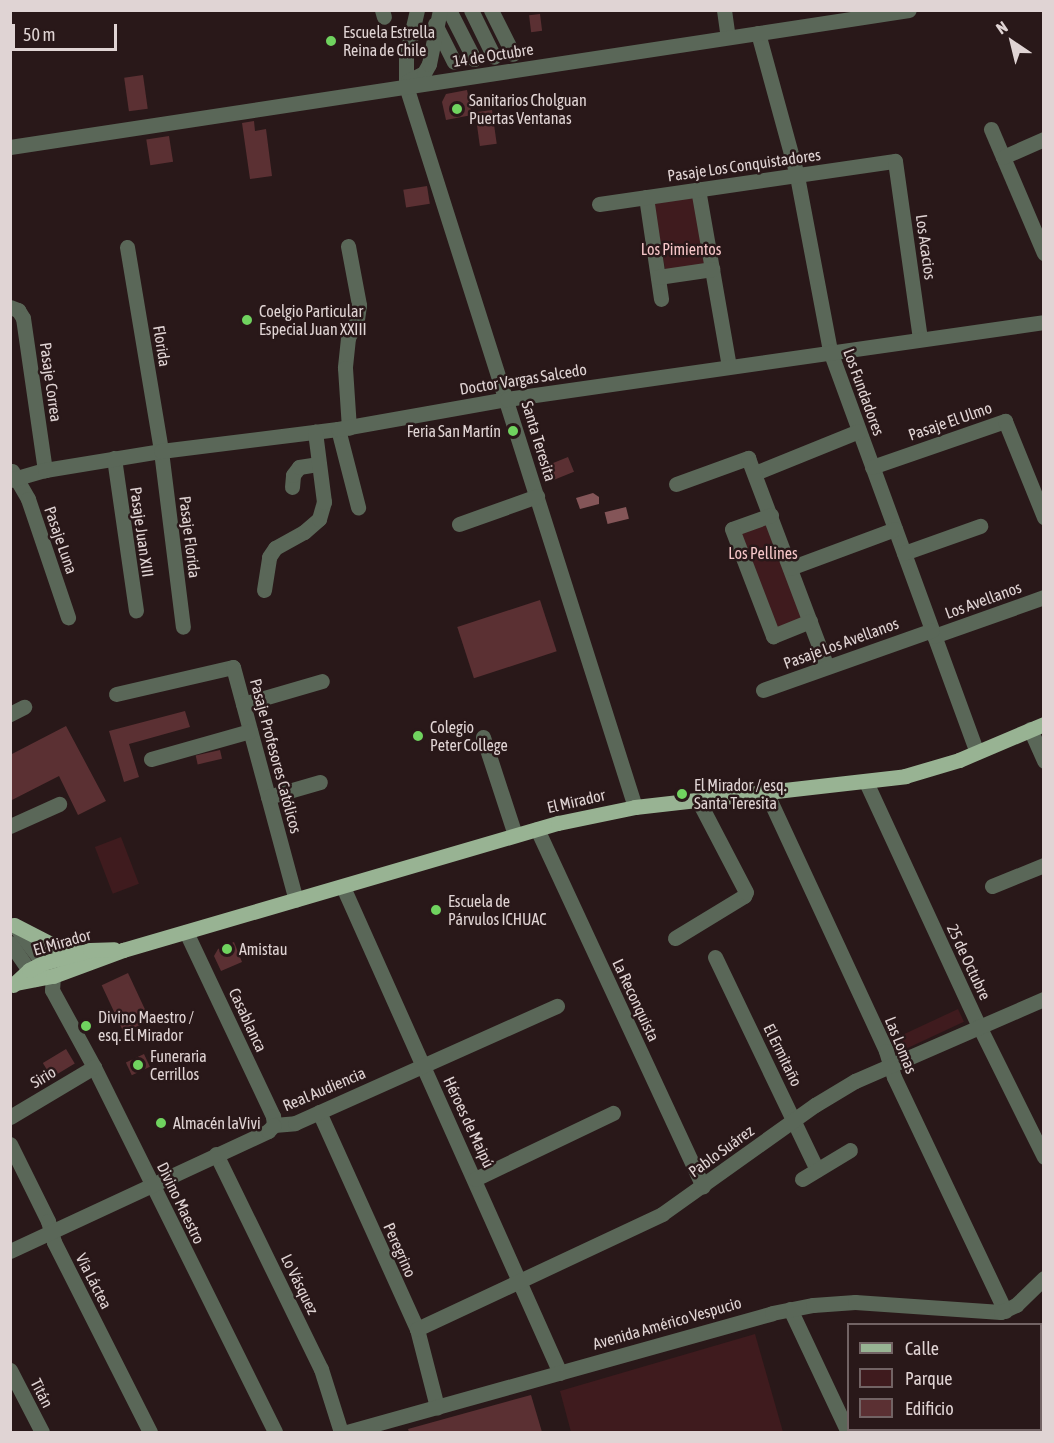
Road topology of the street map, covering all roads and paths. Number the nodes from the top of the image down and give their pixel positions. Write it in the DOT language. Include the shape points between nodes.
graph roads {
  1 [pos="417,10"];
  2 [pos="449,10"];
  3 [pos="471,10"];
  4 [pos="491,10"];
  5 [pos="724,10"];
  6 [pos="909,10"];
  7 [pos="437,17"];
  8 [pos="758,33"];
  9 [pos="728,37"];
  10 [pos="513,54"];
  11 [pos="494,57"];
  12 [pos="474,59"];
  13 [pos="454,62"];
  14 [pos="406,84"];
  15 [pos="991,129"];
  16 [pos="1044,139"];
  17 [pos="10,147"];
  18 [pos="1003,157"];
  19 [pos="895,161"];
  20 [pos="796,176"];
  21 [pos="698,189"];
  22 [pos="646,197"];
  23 [pos="598,204"];
  24 [pos="348,246"];
  25 [pos="127,247"];
  26 [pos="1044,253"];
  27 [pos="712,269"];
  28 [pos="658,277"];
  29 [pos="661,299"];
  30 [pos="10,307"];
  31 [pos="1044,322"];
  32 [pos="920,338"];
  33 [pos="830,351"];
  34 [pos="729,366"];
  35 [pos="507,399"];
  36 [pos="343,429"];
  37 [pos="859,431"];
  38 [pos="315,432"];
  39 [pos="161,451"];
  40 [pos="114,458"];
  41 [pos="319,464"];
  42 [pos="872,468"];
  43 [pos="45,470"];
  44 [pos="755,473"];
  45 [pos="12,475"];
  46 [pos="675,484"];
  47 [pos="292,488"];
  48 [pos="537,496"];
  49 [pos="358,507"];
  50 [pos="771,515"];
  51 [pos="1044,517"];
  52 [pos="459,524"];
  53 [pos="980,526"];
  54 [pos="895,529"];
  55 [pos="904,553"];
  56 [pos="790,568"];
  57 [pos="264,590"];
  58 [pos="1044,597"];
  59 [pos="136,610"];
  60 [pos="68,617"];
  61 [pos="810,621"];
  62 [pos="183,627"];
  63 [pos="933,633"];
  64 [pos="827,667"];
  65 [pos="322,681"];
  66 [pos="763,690"];
  67 [pos="116,694"];
  68 [pos="243,704"];
  69 [pos="1037,726"];
  70 [pos="250,731"];
  71 [pos="483,737"];
  72 [pos="977,752"];
  73 [pos="151,759"];
  74 [pos="1044,761"];
  75 [pos="320,782"];
  76 [pos="866,782"];
  77 [pos="766,792"];
  78 [pos="268,797"];
  79 [pos="698,800"];
  80 [pos="59,804"];
  81 [pos="635,807"];
  82 [pos="10,826"];
  83 [pos="537,829"];
  84 [pos="515,835"];
  85 [pos="1044,865"];
  86 [pos="343,886"];
  87 [pos="992,886"];
  88 [pos="296,900"];
  89 [pos="12,923"];
  90 [pos="186,932"];
  91 [pos="675,938"];
  92 [pos="10,943"];
  93 [pos="123,950"];
  94 [pos="78,952"];
  95 [pos="715,957"];
  96 [pos="43,963"];
  97 [pos="32,976"];
  98 [pos="52,983"];
  99 [pos="13,985"];
  100 [pos="1044,999"];
  101 [pos="557,1006"];
  102 [pos="979,1026"];
  103 [pos="423,1065"];
  104 [pos="890,1065"];
  105 [pos="94,1067"];
  106 [pos="319,1112"];
  107 [pos="614,1113"];
  108 [pos="10,1117"];
  109 [pos="794,1121"];
  110 [pos="274,1125"];
  111 [pos="10,1144"];
  112 [pos="850,1150"];
  113 [pos="216,1154"];
  114 [pos="1044,1157"];
  115 [pos="817,1170"];
  116 [pos="475,1179"];
  117 [pos="802,1179"];
  118 [pos="152,1184"];
  119 [pos="703,1186"];
  120 [pos="51,1232"];
  121 [pos="10,1251"];
  122 [pos="1044,1278"];
  123 [pos="519,1279"];
  124 [pos="790,1309"];
  125 [pos="1005,1311"];
  126 [pos="417,1329"];
  127 [pos="10,1370"];
  128 [pos="560,1373"];
  129 [pos="437,1407"];
  130 [pos="847,1430"];
  131 [pos="42,1432"];
  132 [pos="150,1432"];
  133 [pos="274,1432"];
  134 [pos="341,1432"];
  135 [pos="347,1432"];
  1 -- 14 [label="street, Santa Teresita" via="405,57"];
  2 -- 12 [label="street"];
  3 -- 11 [label="street"];
  4 -- 10 [label="street"];
  5 -- 9 [label="street"];
  6 -- 8 [label="street, 14 de Octubre"];
  7 -- 13 [label="street"];
  7 -- 14 [label="street" via="427,70"];
  8 -- 9 [label="street, 14 de Octubre"];
  8 -- 20 [label="street, Los Fundadores"];
  9 -- 14 [label="street, 14 de Octubre"];
  14 -- 17 [label="street, 14 de Octubre"];
  14 -- 35 [label="street, Santa Teresita"];
  15 -- 18 [label="street"];
  16 -- 18 [label="street"];
  18 -- 26 [label="street"];
  19 -- 20 [label="street, Pasaje Los Conquistadores"];
  19 -- 32 [label="street, Los Acacios"];
  20 -- 21 [label="street, Pasaje Los Conquistadores"];
  20 -- 33 [label="street, Los Fundadores"];
  21 -- 22 [label="street, Pasaje Los Conquistadores"];
  21 -- 27 [label="street"];
  22 -- 23 [label="street, Pasaje Los Conquistadores"];
  22 -- 28 [label="street"];
  24 -- 36 [label="street" via="359,305 348,338"];
  25 -- 39 [label="street, Florida"];
  27 -- 28 [label="street"];
  27 -- 34 [label="street"];
  28 -- 29 [label="street"];
  30 -- 43 [label="street, Pasaje Correa" via="23,318"];
  31 -- 32 [label="street, Doctor Vargas Salcedo"];
  32 -- 33 [label="street, Doctor Vargas Salcedo"];
  33 -- 34 [label="street, Doctor Vargas Salcedo"];
  33 -- 37 [label="street, Los Fundadores"];
  34 -- 35 [label="street, Doctor Vargas Salcedo"];
  35 -- 36 [label="street, Doctor Vargas Salcedo"];
  35 -- 48 [label="street, Santa Teresita"];
  36 -- 38 [label="street, Doctor Vargas Salcedo"];
  36 -- 49 [label="street"];
  37 -- 42 [label="street, Los Fundadores"];
  37 -- 44 [label="street"];
  38 -- 39 [label="street, Doctor Vargas Salcedo"];
  38 -- 41 [label="street"];
  39 -- 40 [label="street, Doctor Vargas Salcedo"];
  39 -- 62 [label="street, Pasaje Florida"];
  40 -- 43 [label="street, Doctor Vargas Salcedo"];
  40 -- 59 [label="street, Pasaje Juan XIII"];
  41 -- 47 [label="street" via="299,467 293,475"];
  41 -- 57 [label="street" via="324,502 318,519 268,557"];
  42 -- 51 [label="street, Pasaje El Ulmo" via="1005,421"];
  42 -- 54 [label="street, Los Fundadores"];
  43 -- 45 [label="street, Doctor Vargas Salcedo"];
  44 -- 46 [label="street" via="748,458"];
  44 -- 50 [label="street"];
  45 -- 60 [label="street, Pasaje Luna" via="28,499"];
  48 -- 52 [label="street"];
  48 -- 81 [label="street, Santa Teresita"];
  50 -- 56 [label="street"];
  50 -- 61 [label="street" via="732,529 773,636"];
  53 -- 55 [label="street"];
  54 -- 55 [label="street, Los Fundadores"];
  54 -- 56 [label="street"];
  55 -- 63 [label="street, Los Fundadores"];
  56 -- 61 [label="street"];
  58 -- 63 [label="street, Los Avellanos"];
  61 -- 64 [label="street"];
  63 -- 64 [label="street, Pasaje Los Avellanos"];
  63 -- 72 [label="street, Los Fundadores"];
  64 -- 66 [label="street, Pasaje Los Avellanos"];
  65 -- 68 [label="street"];
  67 -- 68 [label="street, Pasaje Profesores Católicos" via="233,667"];
  68 -- 70 [label="street, Pasaje Profesores Católicos"];
  69 -- 72 [label="main road, El Mirador"];
  69 -- 74 [label="street"];
  70 -- 73 [label="street"];
  70 -- 78 [label="street, Pasaje Profesores Católicos"];
  71 -- 84 [label="street"];
  72 -- 76 [label="main road, El Mirador" via="923,771"];
  75 -- 78 [label="street"];
  76 -- 77 [label="main road, El Mirador"];
  76 -- 102 [label="street, 25 de Octubre"];
  77 -- 79 [label="main road, El Mirador"];
  77 -- 104 [label="street, Las Lomas"];
  78 -- 88 [label="street, Pasaje Profesores Católicos"];
  79 -- 81 [label="main road, El Mirador"];
  79 -- 91 [label="street" via="746,892"];
  80 -- 82 [label="street"];
  81 -- 83 [label="main road, El Mirador"];
  83 -- 84 [label="main road, El Mirador"];
  83 -- 119 [label="street, La Reconquista"];
  84 -- 86 [label="main road, El Mirador"];
  85 -- 87 [label="street"];
  86 -- 88 [label="main road, El Mirador"];
  86 -- 103 [label="street, Héroes de Maipú"];
  88 -- 90 [label="main road, El Mirador"];
  89 -- 94 [label="main road" via="51,944"];
  89 -- 96 [label="street, Divino Maestro"];
  90 -- 93 [label="main road, El Mirador"];
  90 -- 110 [label="street, Casablanca"];
  92 -- 97 [label="street"];
  93 -- 94 [label="main road, El Mirador"];
  93 -- 98 [label="main road, El Mirador"];
  94 -- 96 [label="main road, El Mirador"];
  95 -- 109 [label="street, El Ermitaño"];
  96 -- 97 [label="main road, El Mirador"];
  96 -- 98 [label="street, Divino Maestro"];
  97 -- 98 [label="main road, El Mirador"];
  97 -- 99 [label="main road, El Mirador"];
  98 -- 105 [label="street, Divino Maestro"];
  100 -- 102 [label="street, Pablo Suárez"];
  101 -- 103 [label="street, Real Audiencia"];
  102 -- 104 [label="street, Pablo Suárez"];
  102 -- 114 [label="street, 25 de Octubre"];
  103 -- 106 [label="street, Real Audiencia"];
  103 -- 116 [label="street, Héroes de Maipú"];
  104 -- 109 [label="street, Pablo Suárez" via="838,1091"];
  104 -- 125 [label="street, Las Lomas"];
  105 -- 108 [label="street, Sirio"];
  105 -- 118 [label="street, Divino Maestro"];
  106 -- 110 [label="street, Real Audiencia" via="290,1124"];
  106 -- 126 [label="street, Peregrino"];
  107 -- 116 [label="street"];
  109 -- 115 [label="street, El Ermitaño"];
  109 -- 119 [label="street, Pablo Suárez"];
  110 -- 113 [label="street, Real Audiencia"];
  111 -- 120 [label="street, Vía Láctea"];
  112 -- 115 [label="street"];
  113 -- 118 [label="street, Real Audiencia"];
  113 -- 134 [label="street, Lo Vásquez" via="321,1370"];
  115 -- 117 [label="street"];
  116 -- 123 [label="street, Héroes de Maipú"];
  118 -- 120 [label="street, Real Audiencia"];
  118 -- 133 [label="street, Divino Maestro"];
  119 -- 123 [label="street, Pablo Suárez" via="651,1220"];
  120 -- 121 [label="street, Real Audiencia"];
  120 -- 132 [label="street, Vía Láctea"];
  122 -- 125 [label="street"];
  123 -- 126 [label="street, Pablo Suárez"];
  123 -- 128 [label="street, Héroes de Maipú"];
  124 -- 125 [label="street, Avenida Américo Vespucio" via="866,1302"];
  124 -- 128 [label="street, Avenida Américo Vespucio"];
  124 -- 130 [label="street"];
  126 -- 129 [label="street, Peregrino"];
  127 -- 131 [label="street, Titán"];
  128 -- 129 [label="street, Avenida Américo Vespucio"];
  129 -- 135 [label="street, Avenida Américo Vespucio"];
}
